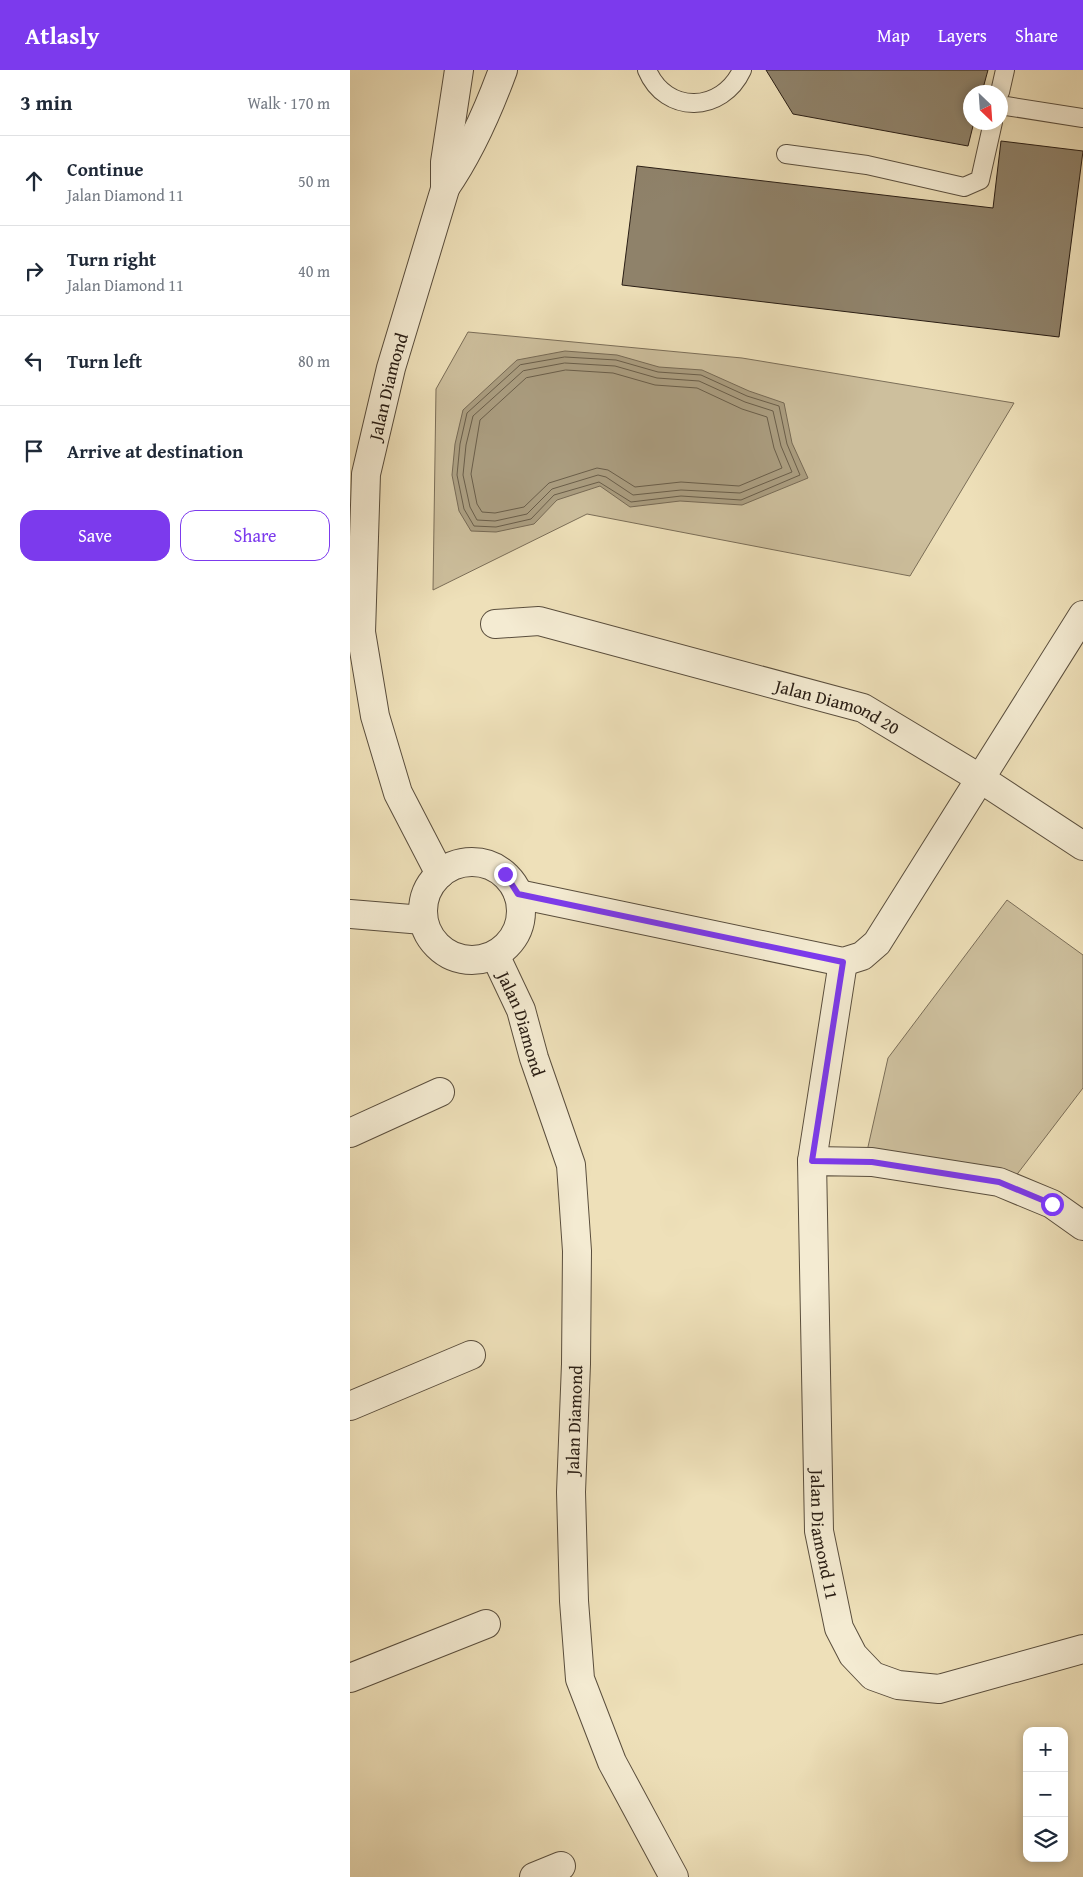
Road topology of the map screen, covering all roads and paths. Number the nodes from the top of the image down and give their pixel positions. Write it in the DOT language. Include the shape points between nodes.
graph roads {
  1 [pos="459,70"];
  2 [pos="503,70"];
  3 [pos="646,70"];
  4 [pos="742,70"];
  5 [pos="1005,70"];
  6 [pos="1002,85"];
  7 [pos="1008,106"];
  8 [pos="1083,118"];
  9 [pos="992,130"];
  10 [pos="786,154"];
  11 [pos="445,189"];
  12 [pos="1083,615"];
  13 [pos="495,624"];
  14 [pos="981,779"];
  15 [pos="1083,846"];
  16 [pos="440,874"];
  17 [pos="518,894"];
  18 [pos="350,914"];
  19 [pos="423,920"];
  20 [pos="495,955"];
  21 [pos="843,962"];
  22 [pos="440,1092"];
  23 [pos="350,1133"];
  24 [pos="812,1161"];
  25 [pos="1083,1226"];
  26 [pos="471,1355"];
  27 [pos="350,1406"];
  28 [pos="486,1624"];
  29 [pos="1083,1649"];
  30 [pos="350,1678"];
  31 [pos="561,1866"];
  32 [pos="534,1877"];
  33 [pos="674,1877"];
  1 -- 11 [label="street, Jalan Diamond" via="445,162"];
  2 -- 11 [label="street, Jalan Diamond" via="463,160"];
  3 -- 4 [label="lane" via="662,92 692,104 708,102 724,94"];
  5 -- 6 [label="lane"];
  7 -- 8 [label="lane"];
  9 -- 10 [label="lane" via="980,180 964,187 867,166"];
  11 -- 16 [label="street, Jalan Diamond" via="392,368 366,474 361,632 375,716 398,793"];
  12 -- 14 [label="street"];
  13 -- 14 [label="street, Jalan Diamond 20" via="539,621 863,708"];
  14 -- 15 [label="street, Jalan Diamond 20"];
  14 -- 21 [label="street" via="878,943 862,956"];
  16 -- 17 [label="street" via="464,863 490,865 505,874"];
  16 -- 19 [label="street" via="425,895"];
  17 -- 20 [label="street" via="522,904 516,934"];
  17 -- 21 [label="street"];
  18 -- 19 [label="street"];
  19 -- 20 [label="street" via="428,934 450,956 480,960"];
  20 -- 33 [label="street, Jalan Diamond" via="521,1010 570,1165 577,1251 571,1492 580,1679 612,1762"];
  21 -- 24 [label="street, Jalan Diamond 11"];
  22 -- 23 [label="street"];
  24 -- 25 [label="street" via="872,1162 999,1182 1052,1204"];
  24 -- 29 [label="street, Jalan Diamond 11" via="819,1531 839,1628 853,1655 873,1676 898,1685 939,1689"];
  26 -- 27 [label="street"];
  28 -- 30 [label="street"];
  31 -- 32 [label="street"];
}
